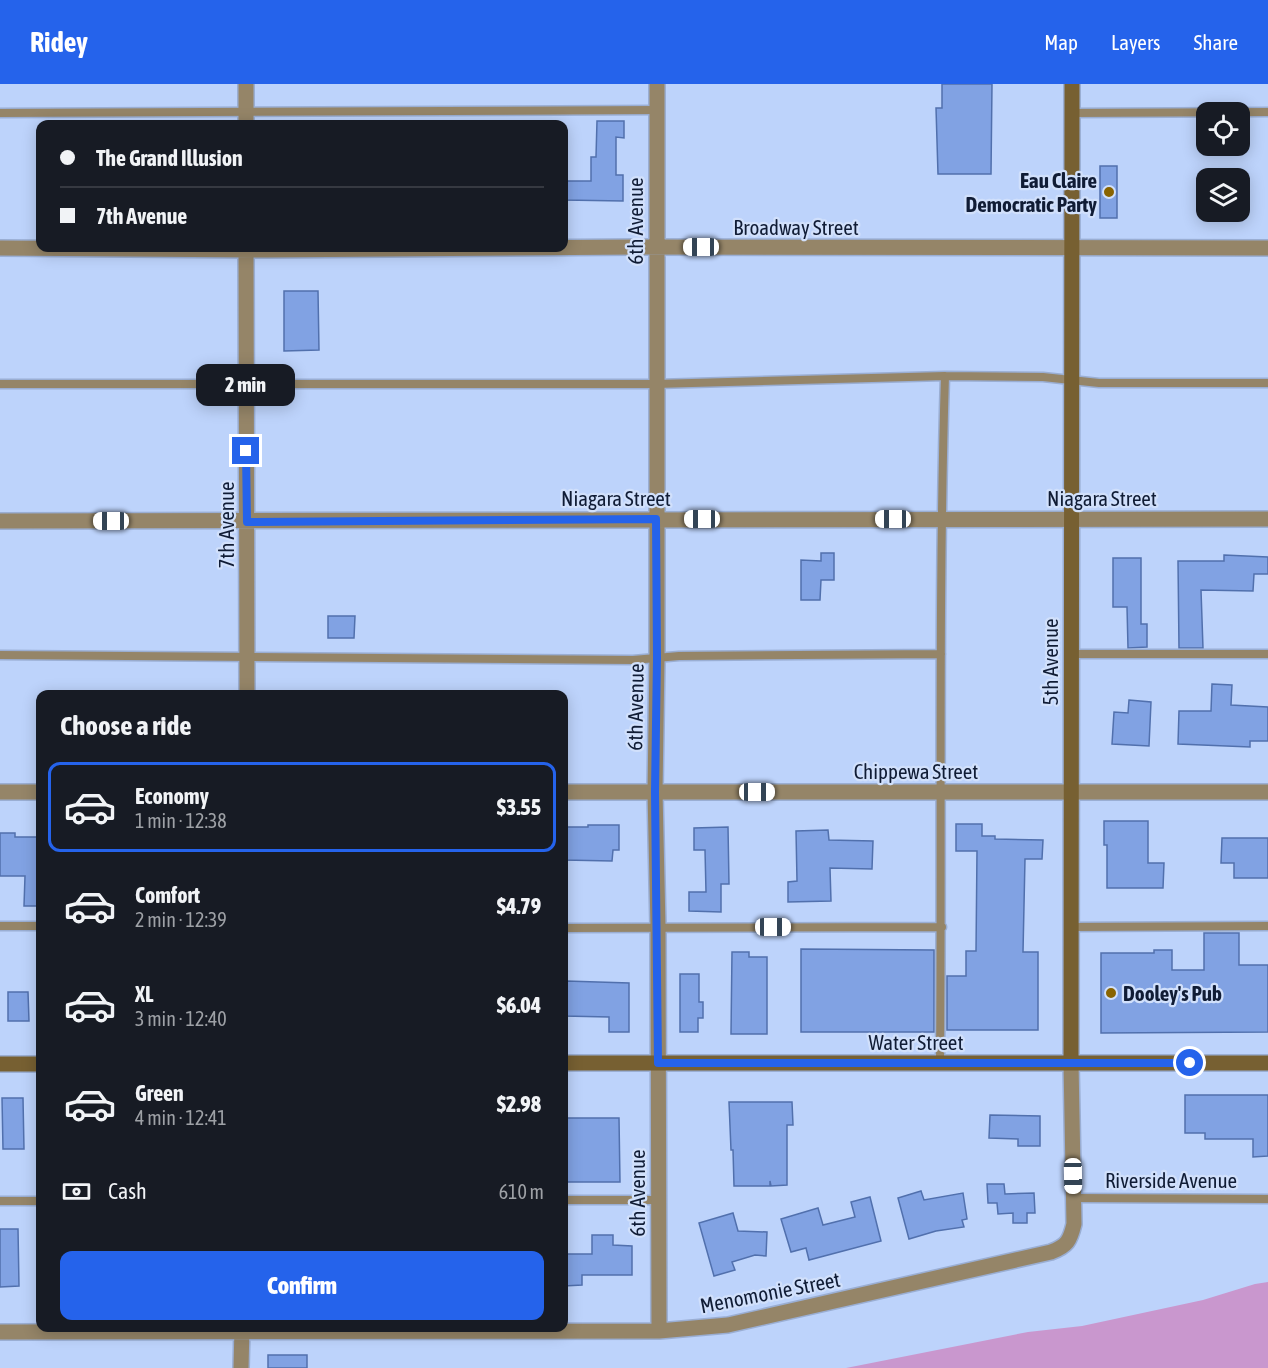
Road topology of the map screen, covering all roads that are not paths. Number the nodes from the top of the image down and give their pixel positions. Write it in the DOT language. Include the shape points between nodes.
graph roads {
  1 [pos="246,84"];
  2 [pos="657,84"];
  3 [pos="1072,84"];
  4 [pos="657,110"];
  5 [pos="1268,112"];
  6 [pos="0,113"];
  7 [pos="1072,113"];
  8 [pos="246,118"];
  9 [pos="568,247"];
  10 [pos="656,247"];
  11 [pos="0,248"];
  12 [pos="36,248"];
  13 [pos="1268,248"];
  14 [pos="1072,249"];
  15 [pos="246,252"];
  16 [pos="945,376"];
  17 [pos="1072,381"];
  18 [pos="245,383"];
  19 [pos="1268,383"];
  20 [pos="0,384"];
  21 [pos="656,384"];
  22 [pos="656,519"];
  23 [pos="941,519"];
  24 [pos="1072,519"];
  25 [pos="1268,519"];
  26 [pos="0,521"];
  27 [pos="247,522"];
  28 [pos="941,654"];
  29 [pos="1071,654"];
  30 [pos="1268,654"];
  31 [pos="0,655"];
  32 [pos="247,656"];
  33 [pos="657,658"];
  34 [pos="247,690"];
  35 [pos="0,792"];
  36 [pos="36,792"];
  37 [pos="568,792"];
  38 [pos="655,792"];
  39 [pos="941,792"];
  40 [pos="1071,792"];
  41 [pos="1268,792"];
  42 [pos="0,926"];
  43 [pos="36,926"];
  44 [pos="1268,926"];
  45 [pos="658,927"];
  46 [pos="942,927"];
  47 [pos="1071,927"];
  48 [pos="568,928"];
  49 [pos="568,1063"];
  50 [pos="658,1063"];
  51 [pos="940,1063"];
  52 [pos="1071,1063"];
  53 [pos="1268,1063"];
  54 [pos="0,1064"];
  55 [pos="36,1064"];
  56 [pos="1073,1198"];
  57 [pos="1268,1199"];
  58 [pos="568,1200"];
  59 [pos="658,1200"];
  60 [pos="0,1201"];
  61 [pos="36,1201"];
  62 [pos="1070,1239"];
  63 [pos="568,1331"];
  64 [pos="658,1331"];
  65 [pos="0,1332"];
  66 [pos="36,1332"];
  67 [pos="242,1332"];
  68 [pos="241,1368"];
  1 -- 8 [label="street"];
  2 -- 4 [label="street, 6th Avenue"];
  3 -- 7 [label="main road, 5th Avenue"];
  4 -- 8 [label="lane"];
  4 -- 10 [label="street, 6th Avenue"];
  5 -- 7 [label="lane"];
  6 -- 8 [label="lane"];
  7 -- 14 [label="main road, 5th Avenue"];
  9 -- 10 [label="street, Broadway Street"];
  10 -- 14 [label="street, Broadway Street"];
  10 -- 21 [label="street, 6th Avenue"];
  11 -- 12 [label="street, Broadway Street"];
  13 -- 14 [label="street, Broadway Street"];
  14 -- 17 [label="main road, 5th Avenue"];
  15 -- 18 [label="street, 7th Avenue"];
  16 -- 17 [label="lane"];
  16 -- 21 [label="lane"];
  16 -- 23 [label="lane"];
  17 -- 19 [label="lane"];
  17 -- 24 [label="main road, 5th Avenue"];
  18 -- 20 [label="lane"];
  18 -- 21 [label="lane"];
  18 -- 27 [label="street, 7th Avenue"];
  21 -- 22 [label="street, 6th Avenue"];
  22 -- 23 [label="street, Niagara Street"];
  22 -- 27 [label="street, Niagara Street"];
  22 -- 33 [label="street, 6th Avenue"];
  23 -- 24 [label="street, Niagara Street"];
  23 -- 28 [label="lane"];
  24 -- 25 [label="street, Niagara Street"];
  24 -- 29 [label="main road, 5th Avenue"];
  26 -- 27 [label="street, Niagara Street"];
  27 -- 32 [label="street, 7th Avenue"];
  28 -- 33 [label="lane"];
  28 -- 39 [label="lane"];
  29 -- 30 [label="lane"];
  29 -- 40 [label="main road, 5th Avenue"];
  31 -- 32 [label="lane"];
  32 -- 33 [label="lane"];
  32 -- 34 [label="street, 7th Avenue"];
  33 -- 38 [label="street, 6th Avenue"];
  35 -- 36 [label="street"];
  37 -- 38 [label="street, Chippewa Street"];
  38 -- 39 [label="street, Chippewa Street"];
  38 -- 45 [label="street, 6th Avenue"];
  39 -- 40 [label="street, Chippewa Street"];
  39 -- 46 [label="lane"];
  40 -- 41 [label="street, Chippewa Street"];
  40 -- 47 [label="main road, 5th Avenue"];
  42 -- 43 [label="lane"];
  44 -- 47 [label="lane"];
  45 -- 46 [label="lane"];
  45 -- 48 [label="lane"];
  45 -- 50 [label="street, 6th Avenue"];
  46 -- 51 [label="lane"];
  47 -- 52 [label="main road, 5th Avenue"];
  49 -- 50 [label="main road, Water Street"];
  50 -- 51 [label="main road, Water Street"];
  50 -- 59 [label="street, 6th Avenue"];
  51 -- 52 [label="main road, Water Street"];
  52 -- 53 [label="main road, Water Street"];
  52 -- 56 [label="street, 5th Avenue"];
  54 -- 55 [label="main road"];
  56 -- 57 [label="lane, Riverside Avenue"];
  56 -- 62 [label="street, 5th Avenue"];
  58 -- 59 [label="lane"];
  59 -- 64 [label="street, 6th Avenue"];
  60 -- 61 [label="lane"];
  62 -- 64 [label="street, Menomonie Street" via="1065,1247 1051,1252 740,1323"];
  63 -- 64 [label="street, Menomonie Street"];
  65 -- 66 [label="street, Menomonie Street"];
  67 -- 68 [label="street"];
}
